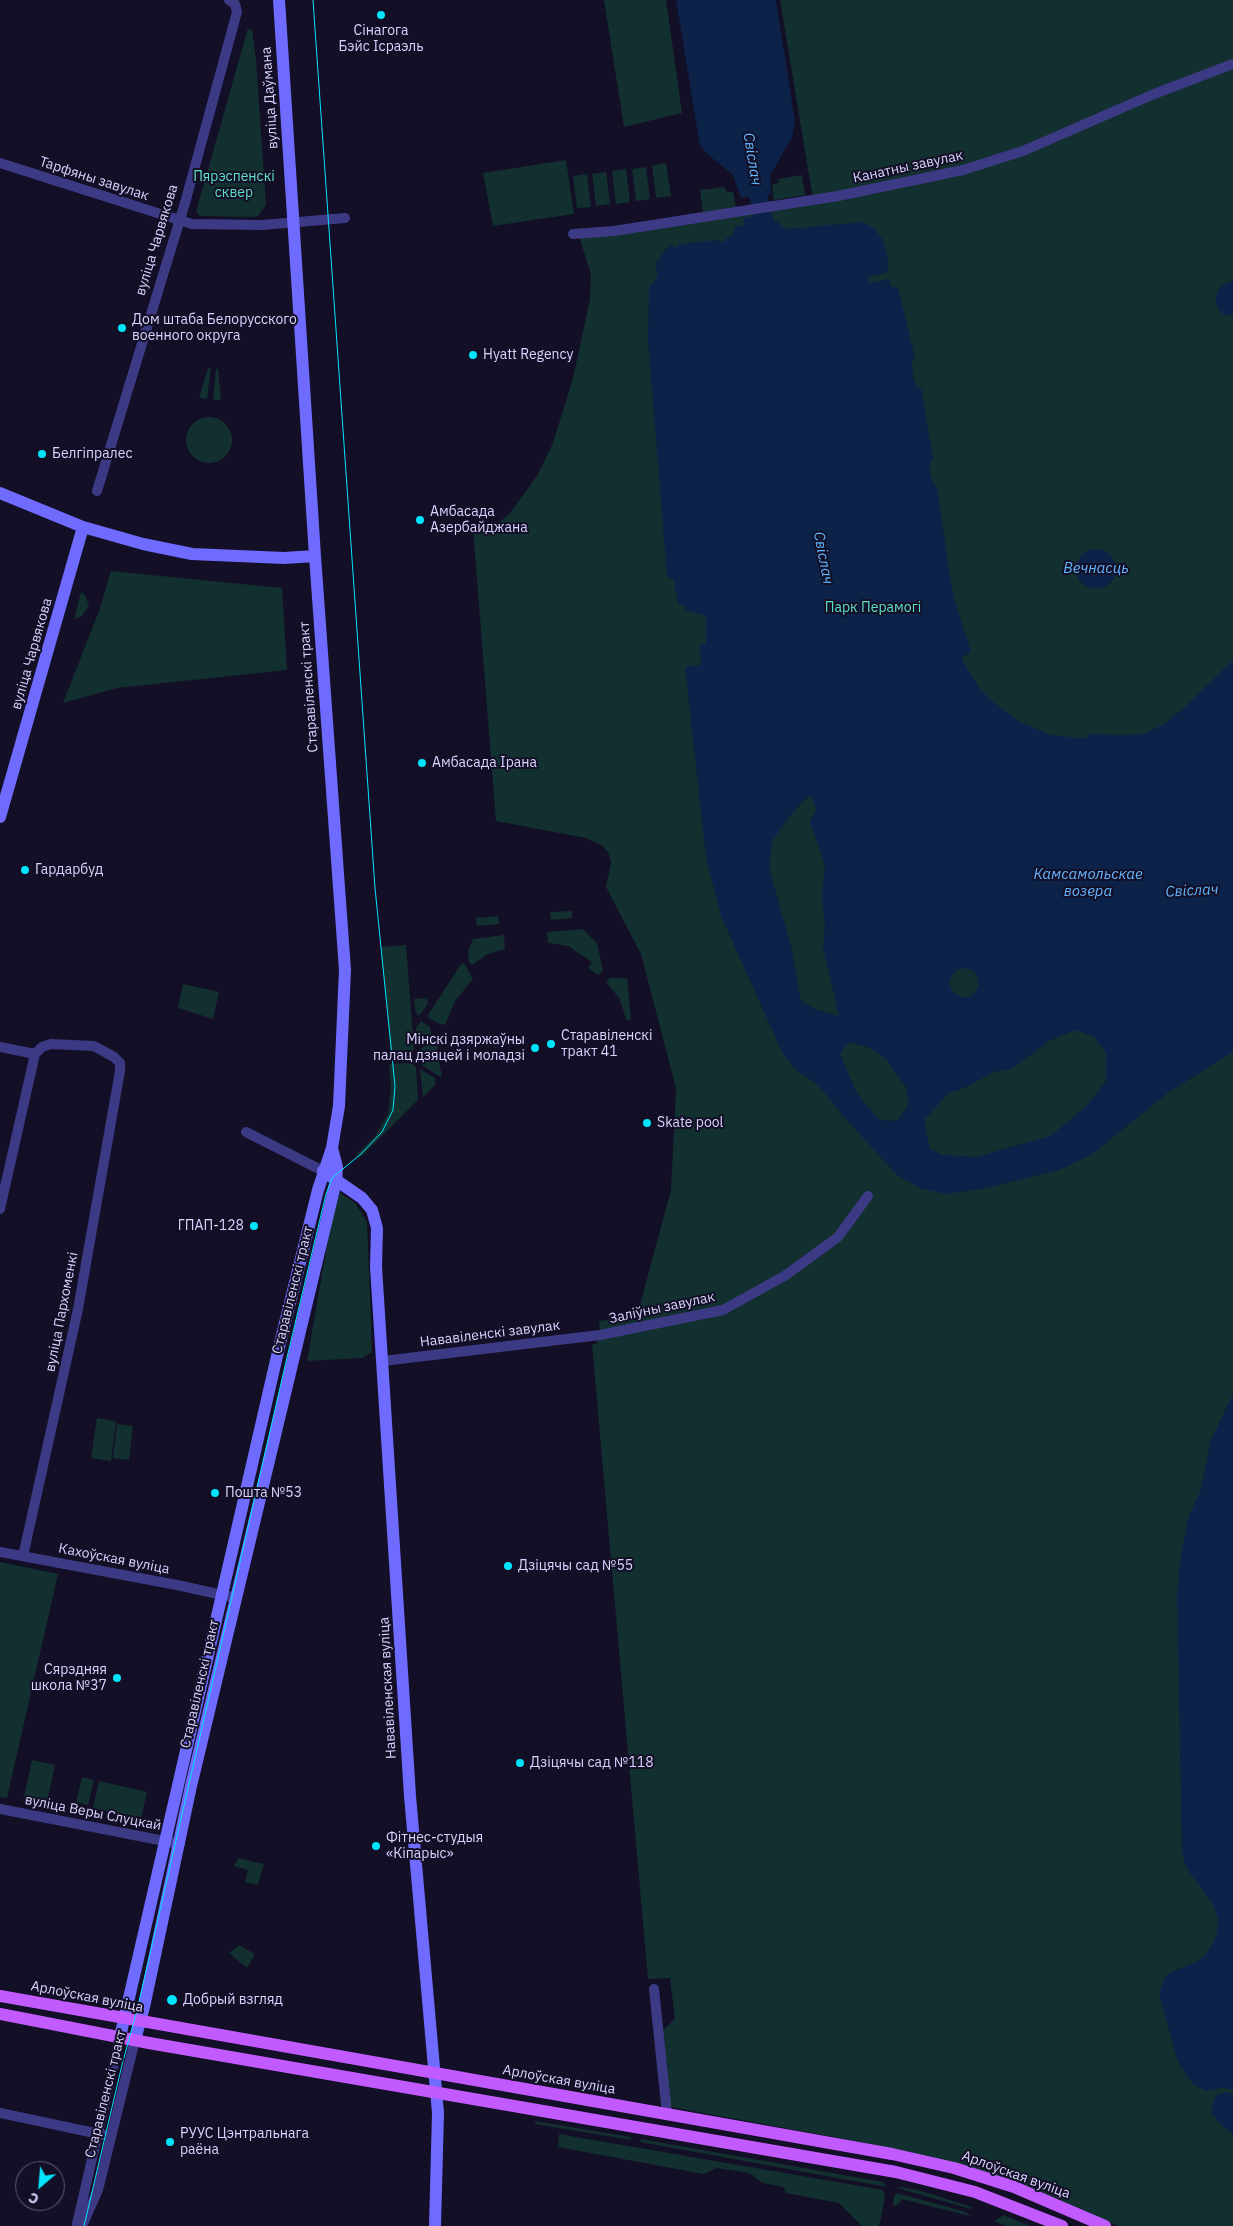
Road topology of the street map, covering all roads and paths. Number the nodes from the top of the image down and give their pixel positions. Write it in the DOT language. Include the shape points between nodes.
graph roads {
  1 [pos="229,0"];
  2 [pos="279,0"];
  3 [pos="1233,64"];
  4 [pos="0,163"];
  5 [pos="345,218"];
  6 [pos="179,220"];
  7 [pos="293,223"];
  8 [pos="573,234"];
  9 [pos="0,492"];
  10 [pos="97,492"];
  11 [pos="83,527"];
  12 [pos="315,556"];
  13 [pos="0,817"];
  14 [pos="0,1047"];
  15 [pos="35,1054"];
  16 [pos="246,1132"];
  17 [pos="332,1148"];
  18 [pos="323,1171"];
  19 [pos="336,1180"];
  20 [pos="868,1196"];
  21 [pos="0,1209"];
  22 [pos="600,1335"];
  23 [pos="382,1360"];
  24 [pos="0,1552"];
  25 [pos="23,1556"];
  26 [pos="222,1594"];
  27 [pos="236,1598"];
  28 [pos="0,1809"];
  29 [pos="166,1842"];
  30 [pos="180,1844"];
  31 [pos="654,1989"];
  32 [pos="0,1996"];
  33 [pos="0,2014"];
  34 [pos="124,2019"];
  35 [pos="140,2022"];
  36 [pos="208,2034"];
  37 [pos="120,2037"];
  38 [pos="135,2040"];
  39 [pos="203,2052"];
  40 [pos="434,2074"];
  41 [pos="435,2092"];
  42 [pos="666,2114"];
  43 [pos="1,2117"];
  44 [pos="98,2134"];
  45 [pos="111,2136"];
  46 [pos="77,2226"];
  47 [pos="82,2226"];
  48 [pos="435,2226"];
  49 [pos="1062,2226"];
  50 [pos="1103,2226"];
  1 -- 6 [label="street, вуліца Чарвякова" via="238,9"];
  2 -- 7 [label="main road, вуліца Даўмана"];
  3 -- 8 [label="street, Канатны завулак" via="1154,94 1023,151 963,170 873,190"];
  4 -- 6 [label="street, Тарфяны завулак"];
  5 -- 7 [label="street, Тарфяны завулак"];
  6 -- 7 [label="street, Тарфяны завулак" via="192,224 234,226"];
  6 -- 10 [label="street, вуліца Чарвякова"];
  7 -- 12 [label="main road, Старавіленскі тракт"];
  9 -- 11 [label="main road"];
  11 -- 12 [label="main road" via="192,554 284,558"];
  11 -- 13 [label="main road, вуліца Чарвякова"];
  12 -- 17 [label="main road, Старавіленскі тракт" via="345,970 338,1106"];
  14 -- 15 [label="street"];
  15 -- 21 [label="street"];
  15 -- 25 [label="street, вуліца Пархоменкі" via="51,1044 94,1046 114,1057 120,1063 120,1071 78,1309"];
  16 -- 18 [label="street"];
  17 -- 18 [label="main road, Старавіленскі тракт"];
  17 -- 19 [label="main road, Старавіленскі тракт"];
  18 -- 19 [label="main road, Нававіленская вуліца"];
  18 -- 26 [label="main road, Старавіленскі тракт"];
  19 -- 23 [label="main road, Нававіленская вуліца" via="362,1198 375,1218"];
  19 -- 27 [label="main road, Старавіленскі тракт"];
  20 -- 22 [label="street, Заліўны завулак" via="838,1237 786,1275 723,1310"];
  22 -- 23 [label="street, Нававіленскі завулак"];
  23 -- 40 [label="main road, Нававіленская вуліца" via="416,1888"];
  24 -- 25 [label="street, Кахоўская вуліца"];
  25 -- 26 [label="street, Кахоўская вуліца"];
  26 -- 27 [label="street, Кахоўская вуліца"];
  26 -- 29 [label="main road, Старавіленскі тракт"];
  27 -- 30 [label="main road, Старавіленскі тракт"];
  28 -- 29 [label="street, вуліца Веры Слуцкай"];
  29 -- 30 [label="street, вуліца Веры Слуцкай"];
  29 -- 34 [label="main road, Старавіленскі тракт"];
  30 -- 35 [label="main road, Старавіленскі тракт"];
  31 -- 42 [label="street"];
  32 -- 34 [label="main road, Арлоўская вуліца"];
  33 -- 37 [label="main road"];
  34 -- 35 [label="main road, Арлоўская вуліца"];
  34 -- 37 [label="main road, Старавіленскі тракт"];
  35 -- 36 [label="main road, Арлоўская вуліца"];
  35 -- 38 [label="main road, Старавіленскі тракт"];
  36 -- 39 [label="main road" via="198,2039 198,2048"];
  36 -- 40 [label="main road, Арлоўская вуліца"];
  37 -- 38 [label="main road"];
  37 -- 44 [label="street, Старавіленскі тракт"];
  38 -- 39 [label="main road"];
  38 -- 45 [label="street, Старавіленскі тракт"];
  39 -- 41 [label="main road"];
  40 -- 41 [label="main road, Нававіленская вуліца"];
  40 -- 42 [label="main road, Арлоўская вуліца"];
  41 -- 48 [label="main road, Нававіленская вуліца" via="438,2126"];
  41 -- 49 [label="main road" via="896,2172 975,2192"];
  42 -- 50 [label="main road, Арлоўская вуліца" via="954,2168 1014,2187"];
  43 -- 44 [label="street"];
  44 -- 45 [label="street"];
  44 -- 46 [label="street, Старавіленскі тракт"];
  45 -- 47 [label="street, Старавіленскі тракт" via="98,2190"];
}
